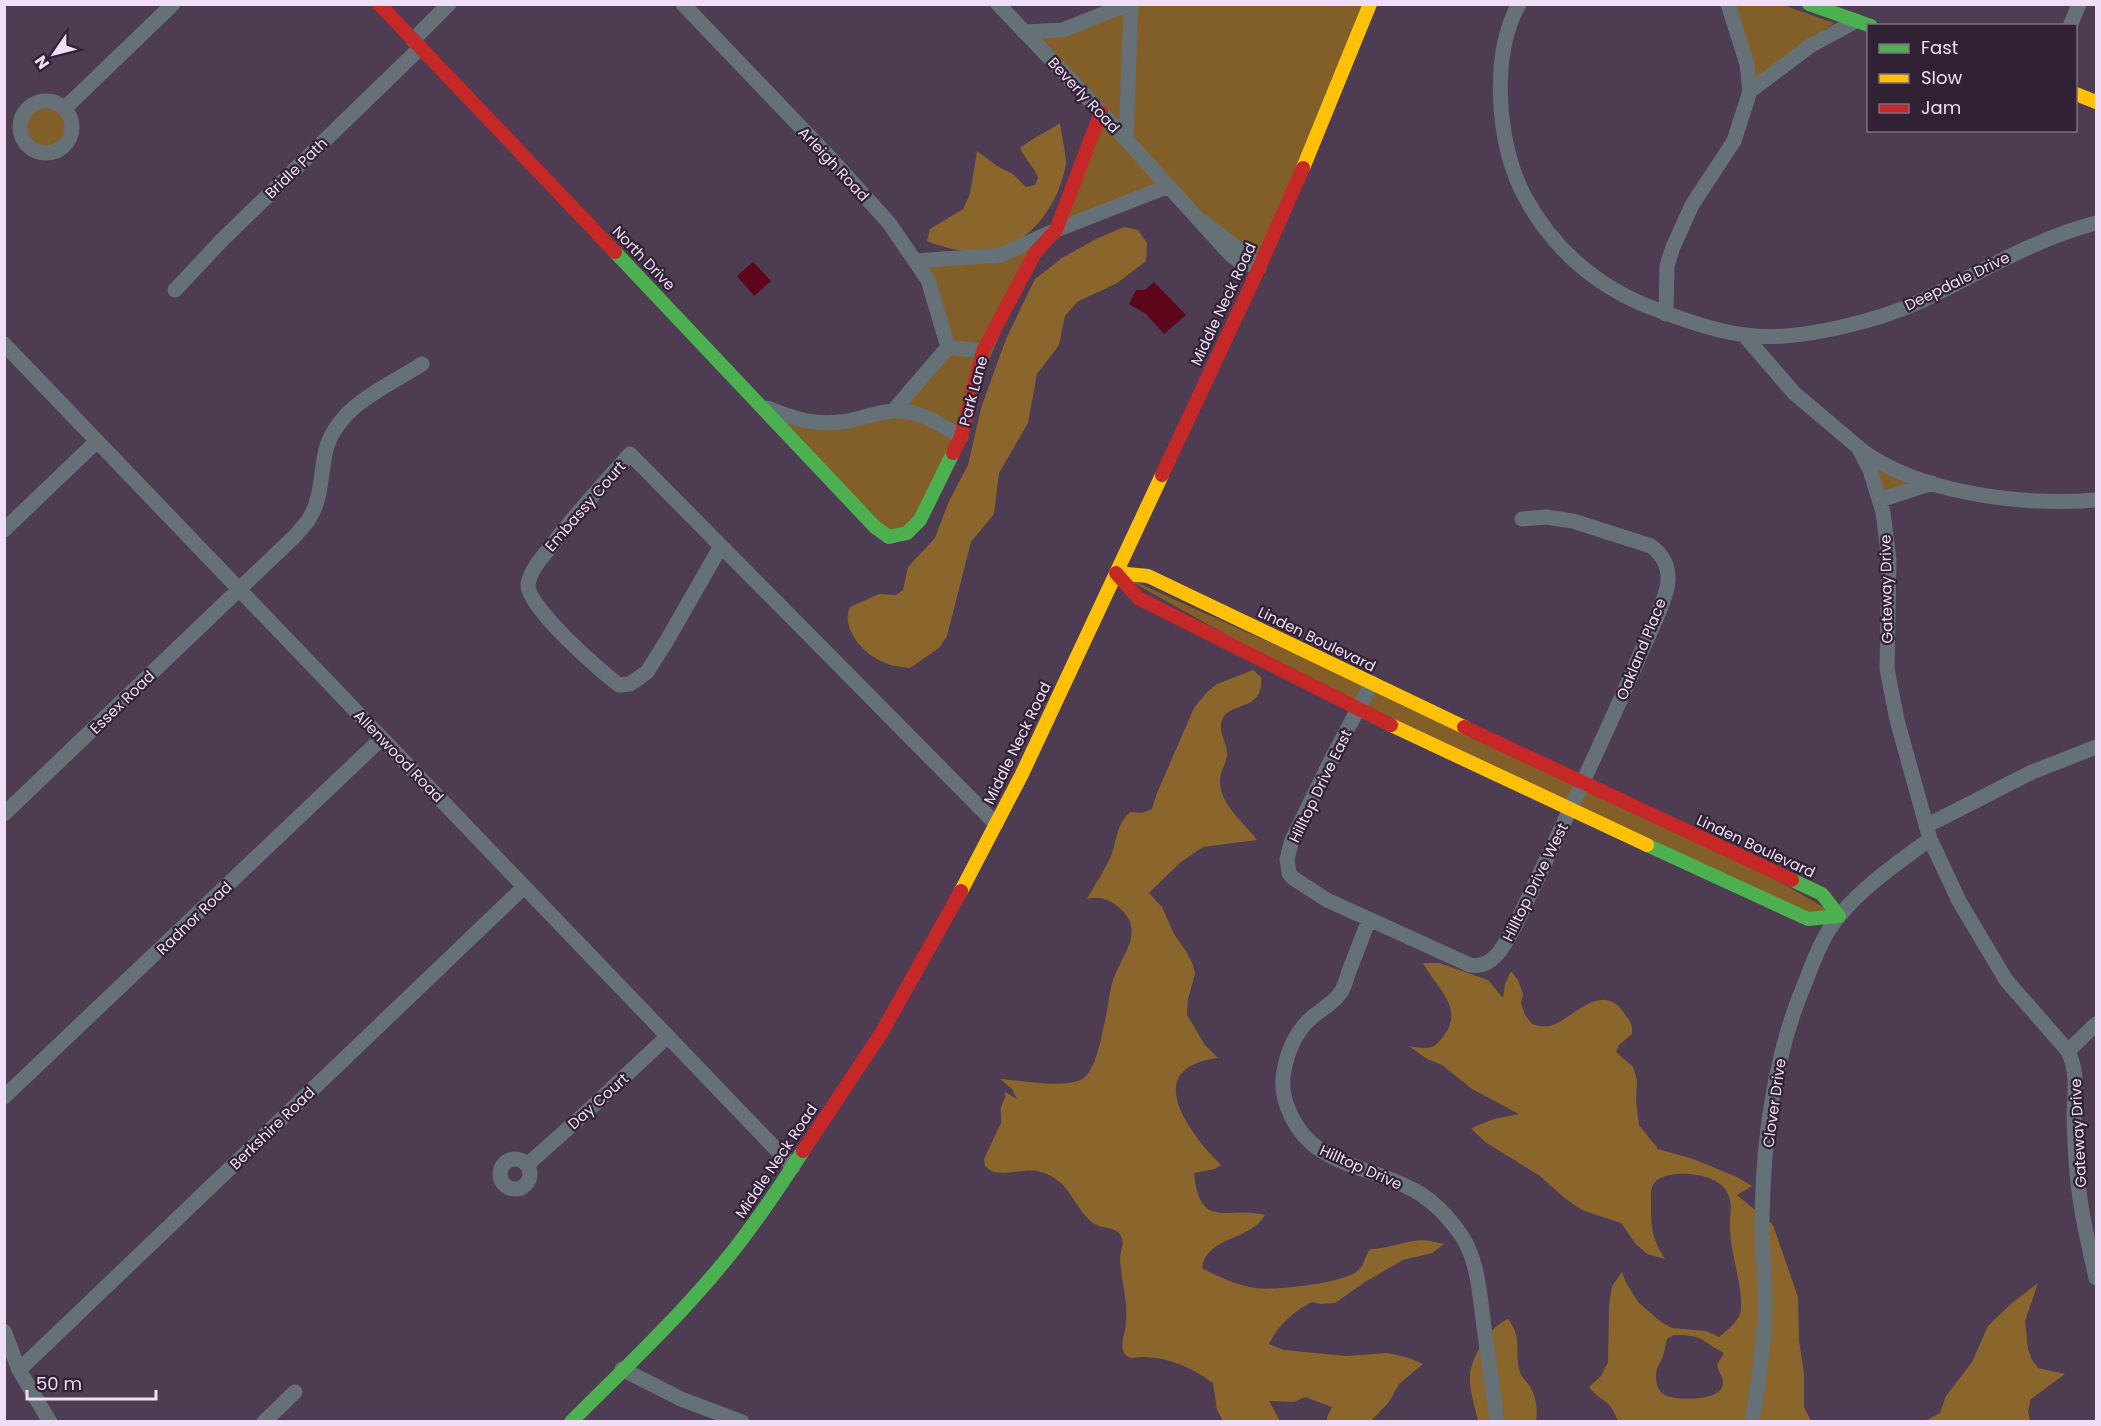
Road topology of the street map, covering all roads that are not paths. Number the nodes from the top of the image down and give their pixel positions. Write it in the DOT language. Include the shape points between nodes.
graph roads {
  1 [pos="173,4"];
  2 [pos="379,4"];
  3 [pos="449,4"];
  4 [pos="683,4"];
  5 [pos="998,4"];
  6 [pos="1130,4"];
  7 [pos="1370,4"];
  8 [pos="1519,4"];
  9 [pos="1728,4"];
  10 [pos="1809,4"];
  11 [pos="2079,4"];
  12 [pos="1856,21"];
  13 [pos="2071,24"];
  14 [pos="1867,25"];
  15 [pos="1024,32"];
  16 [pos="417,44"];
  17 [pos="1750,91"];
  18 [pos="2077,94"];
  19 [pos="2097,102"];
  20 [pos="64,109"];
  21 [pos="1101,112"];
  22 [pos="1126,139"];
  23 [pos="1169,186"];
  24 [pos="2097,223"];
  25 [pos="1056,230"];
  26 [pos="915,261"];
  27 [pos="1259,268"];
  28 [pos="175,290"];
  29 [pos="1666,314"];
  30 [pos="1744,335"];
  31 [pos="4,344"];
  32 [pos="948,347"];
  33 [pos="983,351"];
  34 [pos="422,364"];
  35 [pos="762,406"];
  36 [pos="894,410"];
  37 [pos="961,437"];
  38 [pos="97,441"];
  39 [pos="1858,447"];
  40 [pos="1932,483"];
  41 [pos="1880,500"];
  42 [pos="2097,500"];
  43 [pos="1522,519"];
  44 [pos="4,530"];
  45 [pos="884,535"];
  46 [pos="721,546"];
  47 [pos="1116,573"];
  48 [pos="1168,585"];
  49 [pos="239,589"];
  50 [pos="1157,608"];
  51 [pos="1372,683"];
  52 [pos="1359,709"];
  53 [pos="382,738"];
  54 [pos="2097,747"];
  55 [pos="1582,784"];
  56 [pos="1570,810"];
  57 [pos="4,814"];
  58 [pos="996,824"];
  59 [pos="1928,832"];
  60 [pos="1753,862"];
  61 [pos="524,887"];
  62 [pos="1741,888"];
  63 [pos="1839,916"];
  64 [pos="1369,920"];
  65 [pos="2097,1024"];
  66 [pos="668,1036"];
  67 [pos="2068,1051"];
  68 [pos="4,1097"];
  69 [pos="527,1165"];
  70 [pos="793,1167"];
  71 [pos="2097,1278"];
  72 [pos="4,1331"];
  73 [pos="20,1370"];
  74 [pos="622,1370"];
  75 [pos="295,1392"];
  76 [pos="50,1422"];
  77 [pos="264,1422"];
  78 [pos="572,1422"];
  79 [pos="742,1422"];
  80 [pos="1497,1422"];
  81 [pos="1752,1422"];
  1 -- 20 [label="street"];
  2 -- 16 [label="street, North Drive"];
  3 -- 16 [label="street, Bridle Path"];
  4 -- 26 [label="street, Arleigh Road" via="881,214"];
  5 -- 15 [label="street, Beverly Road"];
  6 -- 15 [label="street" via="1063,30"];
  6 -- 22 [label="street"];
  7 -- 27 [label="street, Middle Neck Road"];
  8 -- 29 [label="street" via="1503,48 1501,106 1511,164 1521,189 1552,239 1583,270 1616,292"];
  9 -- 17 [label="street" via="1747,64"];
  10 -- 12 [label="street"];
  11 -- 13 [label="street"];
  12 -- 14 [label="street"];
  12 -- 17 [label="street" via="1810,46"];
  15 -- 21 [label="street, Beverly Road"];
  16 -- 28 [label="street, Bridle Path"];
  16 -- 35 [label="street, North Drive"];
  17 -- 29 [label="street" via="1734,141 1692,205 1673,247 1667,266"];
  18 -- 19 [label="street"];
  21 -- 22 [label="street, Beverly Road"];
  21 -- 25 [label="street, Park Lane"];
  22 -- 23 [label="street, Beverly Road"];
  23 -- 25 [label="street, Park Lane"];
  23 -- 27 [label="street, Beverly Road" via="1230,254"];
  24 -- 30 [label="street, Deepdale Drive" via="2018,251 1889,314 1783,337"];
  25 -- 26 [label="street, Park Lane" via="1001,255"];
  25 -- 33 [label="street, Park Lane" via="1035,253"];
  26 -- 32 [label="street, Arleigh Road" via="928,280"];
  27 -- 47 [label="street, Middle Neck Road"];
  29 -- 30 [label="street"];
  30 -- 39 [label="street, Gateway Drive" via="1794,393"];
  31 -- 38 [label="street, Allenwood Road"];
  32 -- 33 [label="street"];
  32 -- 36 [label="street"];
  33 -- 37 [label="street, Park Lane"];
  34 -- 49 [label="street, Essex Road" via="379,388 344,417 328,443 310,517"];
  35 -- 36 [label="street" via="797,420 824,424"];
  35 -- 45 [label="street, North Drive"];
  36 -- 37 [label="street" via="926,416"];
  37 -- 45 [label="street, Park Lane" via="916,526 904,535"];
  38 -- 44 [label="street"];
  38 -- 49 [label="street, Allenwood Road"];
  39 -- 40 [label="street" via="1886,466"];
  39 -- 41 [label="street, Gateway Drive"];
  40 -- 41 [label="street"];
  40 -- 42 [label="street" via="2018,500"];
  41 -- 59 [label="street, Gateway Drive" via="1889,560 1887,669"];
  43 -- 55 [label="street, Oakland Place" via="1573,521 1651,546 1668,567 1668,583 1656,616"];
  46 -- 46 [label="street, Embassy Court" via="647,672 630,684 619,685 598,671 530,596 528,585 537,564 576,512 630,454"];
  46 -- 58 [label="street, Embassy Court"];
  47 -- 48 [label="street, Linden Boulevard" via="1148,576"];
  47 -- 50 [label="street" via="1138,598"];
  47 -- 58 [label="street, Middle Neck Road"];
  48 -- 50 [label="street"];
  48 -- 51 [label="street, Linden Boulevard"];
  49 -- 53 [label="street, Allenwood Road"];
  49 -- 57 [label="street, Essex Road"];
  50 -- 52 [label="street"];
  51 -- 52 [label="street, Hilltop Drive East"];
  51 -- 55 [label="street, Linden Boulevard"];
  52 -- 56 [label="street"];
  52 -- 64 [label="street, Hilltop Drive East" via="1330,760 1287,859 1293,878"];
  53 -- 61 [label="street, Allenwood Road"];
  53 -- 68 [label="street, Radnor Road"];
  54 -- 59 [label="street, Clover Drive" via="2032,772"];
  55 -- 56 [label="street, Oakland Place"];
  55 -- 60 [label="street, Linden Boulevard"];
  56 -- 62 [label="street"];
  56 -- 64 [label="street, Hilltop Drive West" via="1516,924 1502,949 1489,962 1470,965"];
  58 -- 70 [label="street, Middle Neck Road" via="882,1032"];
  59 -- 63 [label="street, Clover Drive"];
  59 -- 67 [label="street, Gateway Drive" via="1959,901 2006,980"];
  60 -- 62 [label="street"];
  60 -- 63 [label="street, Linden Boulevard" via="1822,894"];
  61 -- 66 [label="street, Allenwood Road"];
  61 -- 73 [label="street, Berkshire Road"];
  62 -- 63 [label="street" via="1808,919"];
  63 -- 81 [label="street, Clover Drive" via="1793,1010 1773,1089 1762,1232 1765,1307"];
  64 -- 80 [label="street, Hilltop Drive" via="1341,992 1310,1019 1289,1051 1283,1072 1286,1104 1294,1125 1320,1151 1419,1193 1440,1209 1462,1236 1477,1272"];
  65 -- 67 [label="street"];
  66 -- 69 [label="street, Day Court"];
  66 -- 70 [label="street, Allenwood Road"];
  67 -- 71 [label="street, Gateway Drive" via="2076,1081 2076,1163 2086,1237"];
  70 -- 74 [label="street, Middle Neck Road" via="731,1254"];
  72 -- 73 [label="street"];
  73 -- 76 [label="street"];
  74 -- 78 [label="street, Middle Neck Road"];
  74 -- 79 [label="street" via="681,1399"];
  75 -- 77 [label="street"];
}
